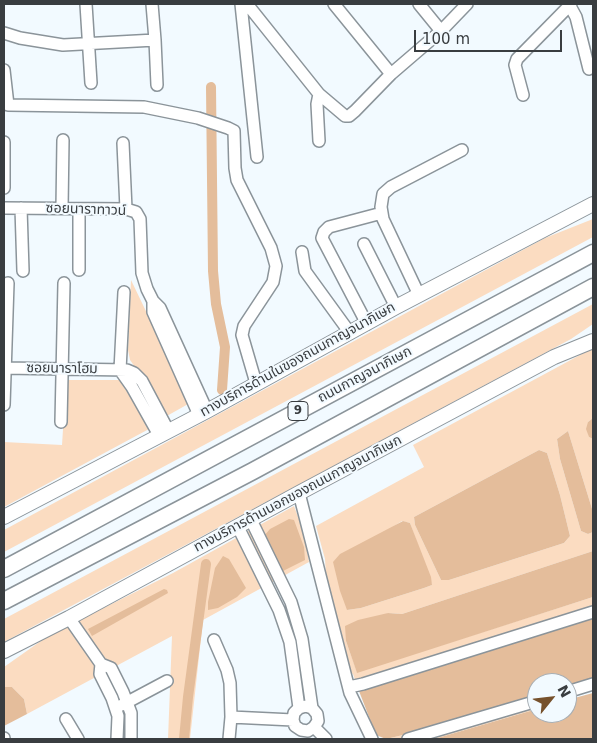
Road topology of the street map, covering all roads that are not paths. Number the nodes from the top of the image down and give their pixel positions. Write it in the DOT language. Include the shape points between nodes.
graph roads {
  1 [pos="86,4"];
  2 [pos="152,4"];
  3 [pos="240,4"];
  4 [pos="247,4"];
  5 [pos="334,4"];
  6 [pos="419,4"];
  7 [pos="467,4"];
  8 [pos="570,5"];
  9 [pos="441,31"];
  10 [pos="4,33"];
  11 [pos="155,40"];
  12 [pos="89,43"];
  13 [pos="589,69"];
  14 [pos="4,70"];
  15 [pos="391,74"];
  16 [pos="91,83"];
  17 [pos="157,85"];
  18 [pos="319,94"];
  19 [pos="523,95"];
  20 [pos="6,105"];
  21 [pos="63,140"];
  22 [pos="4,142"];
  23 [pos="319,142"];
  24 [pos="123,143"];
  25 [pos="462,150"];
  26 [pos="257,157"];
  27 [pos="4,188"];
  28 [pos="593,204"];
  29 [pos="4,208"];
  30 [pos="21,208"];
  31 [pos="62,208"];
  32 [pos="79,209"];
  33 [pos="126,209"];
  34 [pos="593,211"];
  35 [pos="382,213"];
  36 [pos="551,227"];
  37 [pos="364,244"];
  38 [pos="302,252"];
  39 [pos="593,253"];
  40 [pos="79,270"];
  41 [pos="22,271"];
  42 [pos="8,283"];
  43 [pos="64,284"];
  44 [pos="593,287"];
  45 [pos="124,292"];
  46 [pos="419,295"];
  47 [pos="396,307"];
  48 [pos="367,324"];
  49 [pos="593,331"];
  50 [pos="350,333"];
  51 [pos="593,341"];
  52 [pos="554,357"];
  53 [pos="4,368"];
  54 [pos="62,369"];
  55 [pos="120,370"];
  56 [pos="256,383"];
  57 [pos="4,405"];
  58 [pos="203,413"];
  59 [pos="61,422"];
  60 [pos="163,433"];
  61 [pos="299,493"];
  62 [pos="4,517"];
  63 [pos="251,520"];
  64 [pos="238,527"];
  65 [pos="4,569"];
  66 [pos="4,601"];
  67 [pos="593,612"];
  68 [pos="69,618"];
  69 [pos="214,640"];
  70 [pos="4,651"];
  71 [pos="101,664"];
  72 [pos="167,681"];
  73 [pos="593,684"];
  74 [pos="349,687"];
  75 [pos="577,689"];
  76 [pos="128,702"];
  77 [pos="527,704"];
  78 [pos="116,708"];
  79 [pos="299,708"];
  80 [pos="312,708"];
  81 [pos="231,717"];
  82 [pos="66,719"];
  83 [pos="293,720"];
  84 [pos="307,732"];
  85 [pos="78,739"];
  86 [pos="117,739"];
  87 [pos="131,739"];
  88 [pos="229,739"];
  89 [pos="326,739"];
  90 [pos="373,739"];
  91 [pos="408,739"];
  1 -- 12 [label="street"];
  2 -- 11 [label="street"];
  3 -- 26 [label="street"];
  4 -- 18 [label="street"];
  5 -- 15 [label="street"];
  6 -- 9 [label="street"];
  7 -- 9 [label="street"];
  8 -- 13 [label="street"];
  8 -- 19 [label="street" via="517,59 514,65"];
  9 -- 15 [label="street"];
  10 -- 12 [label="street" via="63,46"];
  11 -- 12 [label="street"];
  11 -- 17 [label="street"];
  12 -- 16 [label="street"];
  14 -- 20 [label="street"];
  15 -- 18 [label="street" via="349,116 341,114"];
  18 -- 23 [label="street"];
  20 -- 56 [label="street" via="144,107 198,118 234,131 237,180 276,266 273,282 244,326 242,335"];
  21 -- 31 [label="street"];
  22 -- 27 [label="street"];
  24 -- 33 [label="street"];
  25 -- 35 [label="street" via="391,187 383,194"];
  28 -- 36 [label="main road, ทางบริการด้านในของถนนกาญจนาภิเษก"];
  29 -- 30 [label="street, ซอยนาราทาวน์"];
  30 -- 31 [label="street, ซอยนาราทาวน์"];
  30 -- 41 [label="street"];
  31 -- 32 [label="street, ซอยนาราทาวน์"];
  32 -- 33 [label="street, ซอยนาราทาวน์"];
  32 -- 40 [label="street"];
  33 -- 58 [label="street, ซอยนาราทาวน์" via="136,212 140,219 142,273 153,301 153,312"];
  34 -- 36 [label="main road"];
  35 -- 46 [label="street"];
  35 -- 48 [label="street" via="329,227 322,238"];
  36 -- 46 [label="main road, ทางบริการด้านในของถนนกาญจนาภิเษก"];
  37 -- 47 [label="street"];
  38 -- 50 [label="street" via="305,271"];
  39 -- 65 [label="highway, ถนนกาญจนาภิเษก / 9"];
  42 -- 53 [label="street"];
  43 -- 54 [label="street"];
  44 -- 66 [label="highway, 9"];
  45 -- 55 [label="street"];
  46 -- 47 [label="main road, ทางบริการด้านในของถนนกาญจนาภิเษก"];
  47 -- 48 [label="main road, ทางบริการด้านในของถนนกาญจนาภิเษก"];
  48 -- 50 [label="main road, ทางบริการด้านในของถนนกาญจนาภิเษก"];
  49 -- 52 [label="main road"];
  50 -- 56 [label="main road, ทางบริการด้านในของถนนกาญจนาภิเษก"];
  51 -- 52 [label="main road, ทางบริการด้านนอกของถนนกาญจนาภิเษก"];
  52 -- 61 [label="main road, ทางบริการด้านนอกของถนนกาญจนาภิเษก"];
  53 -- 54 [label="street, ซอยนาราโฮม"];
  53 -- 57 [label="street"];
  54 -- 55 [label="street, ซอยนาราโฮม"];
  54 -- 59 [label="street"];
  55 -- 60 [label="street"];
  56 -- 58 [label="main road, ทางบริการด้านในของถนนกาญจนาภิเษก"];
  58 -- 60 [label="main road, ทางบริการด้านในของถนนกาญจนาภิเษก"];
  60 -- 62 [label="main road, ทางบริการด้านในของถนนกาญจนาภิเษก"];
  61 -- 63 [label="main road, ทางบริการด้านนอกของถนนกาญจนาภิเษก"];
  61 -- 74 [label="street"];
  63 -- 64 [label="main road, ทางบริการด้านนอกของถนนกาญจนาภิเษก"];
  63 -- 80 [label="street" via="291,602 302,638"];
  64 -- 68 [label="main road, ทางบริการด้านนอกของถนนกาญจนาภิเษก"];
  64 -- 79 [label="street" via="279,610 290,642"];
  67 -- 74 [label="street"];
  68 -- 70 [label="main road, ทางบริการด้านนอกของถนนกาญจนาภิเษก"];
  68 -- 71 [label="street"];
  69 -- 81 [label="street" via="230,683"];
  71 -- 76 [label="street" via="111,668"];
  71 -- 78 [label="street" via="100,674"];
  72 -- 76 [label="street"];
  73 -- 75 [label="street"];
  74 -- 90 [label="street"];
  76 -- 78 [label="street"];
  76 -- 87 [label="street" via="132,720"];
  77 -- 91 [label="street"];
  78 -- 86 [label="street"];
  79 -- 80 [label="street"];
  79 -- 83 [label="street"];
  80 -- 84 [label="street" via="318,721"];
  81 -- 83 [label="street"];
  81 -- 88 [label="street"];
  82 -- 85 [label="street"];
  83 -- 84 [label="street" via="296,726"];
  84 -- 89 [label="street"];
}
